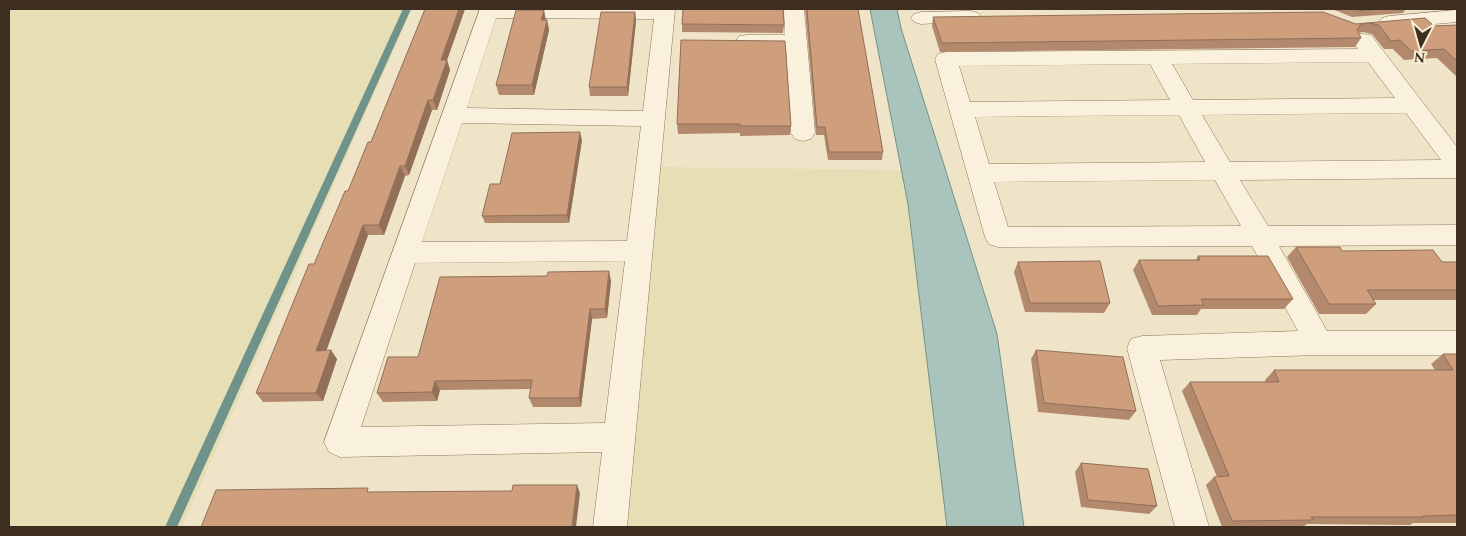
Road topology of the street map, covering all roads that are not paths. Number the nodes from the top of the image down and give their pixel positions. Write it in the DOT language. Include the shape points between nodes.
graph roads {
  1 [pos="794,9"];
  2 [pos="665,11"];
  3 [pos="980,14"];
  4 [pos="1457,16"];
  5 [pos="921,18"];
  6 [pos="729,41"];
  7 [pos="796,42"];
  8 [pos="1374,55"];
  9 [pos="1157,57"];
  10 [pos="1412,105"];
  11 [pos="1185,106"];
  12 [pos="961,110"];
  13 [pos="452,115"];
  14 [pos="654,119"];
  15 [pos="804,133"];
  16 [pos="1457,164"];
  17 [pos="1457,169"];
  18 [pos="1222,171"];
  19 [pos="980,173"];
  20 [pos="1457,235"];
  21 [pos="1260,236"];
  22 [pos="640,250"];
  23 [pos="405,253"];
  24 [pos="1319,343"];
  25 [pos="1457,343"];
  26 [pos="620,437"];
  27 [pos="610,527"];
  28 [pos="1192,527"];
  1 -- 7 [label="street"];
  2 -- 13 [label="street" via="488,12"];
  2 -- 14 [label="street" via="672,40"];
  3 -- 5 [label="street"];
  4 -- 8 [label="street" via="1350,25"];
  6 -- 7 [label="street"];
  7 -- 15 [label="street"];
  8 -- 9 [label="street"];
  8 -- 10 [label="street"];
  9 -- 11 [label="street"];
  9 -- 12 [label="street" via="946,60"];
  10 -- 11 [label="street"];
  10 -- 16 [label="street"];
  11 -- 12 [label="street"];
  11 -- 18 [label="street"];
  12 -- 19 [label="street"];
  13 -- 14 [label="street"];
  13 -- 23 [label="street"];
  14 -- 22 [label="street"];
  17 -- 18 [label="street"];
  18 -- 19 [label="street"];
  18 -- 21 [label="street"];
  19 -- 21 [label="street" via="998,237"];
  20 -- 21 [label="street"];
  21 -- 24 [label="street"];
  22 -- 23 [label="street"];
  22 -- 26 [label="street"];
  23 -- 26 [label="street" via="340,442"];
  24 -- 25 [label="street"];
  24 -- 28 [label="street" via="1142,348"];
  26 -- 27 [label="street"];
}
